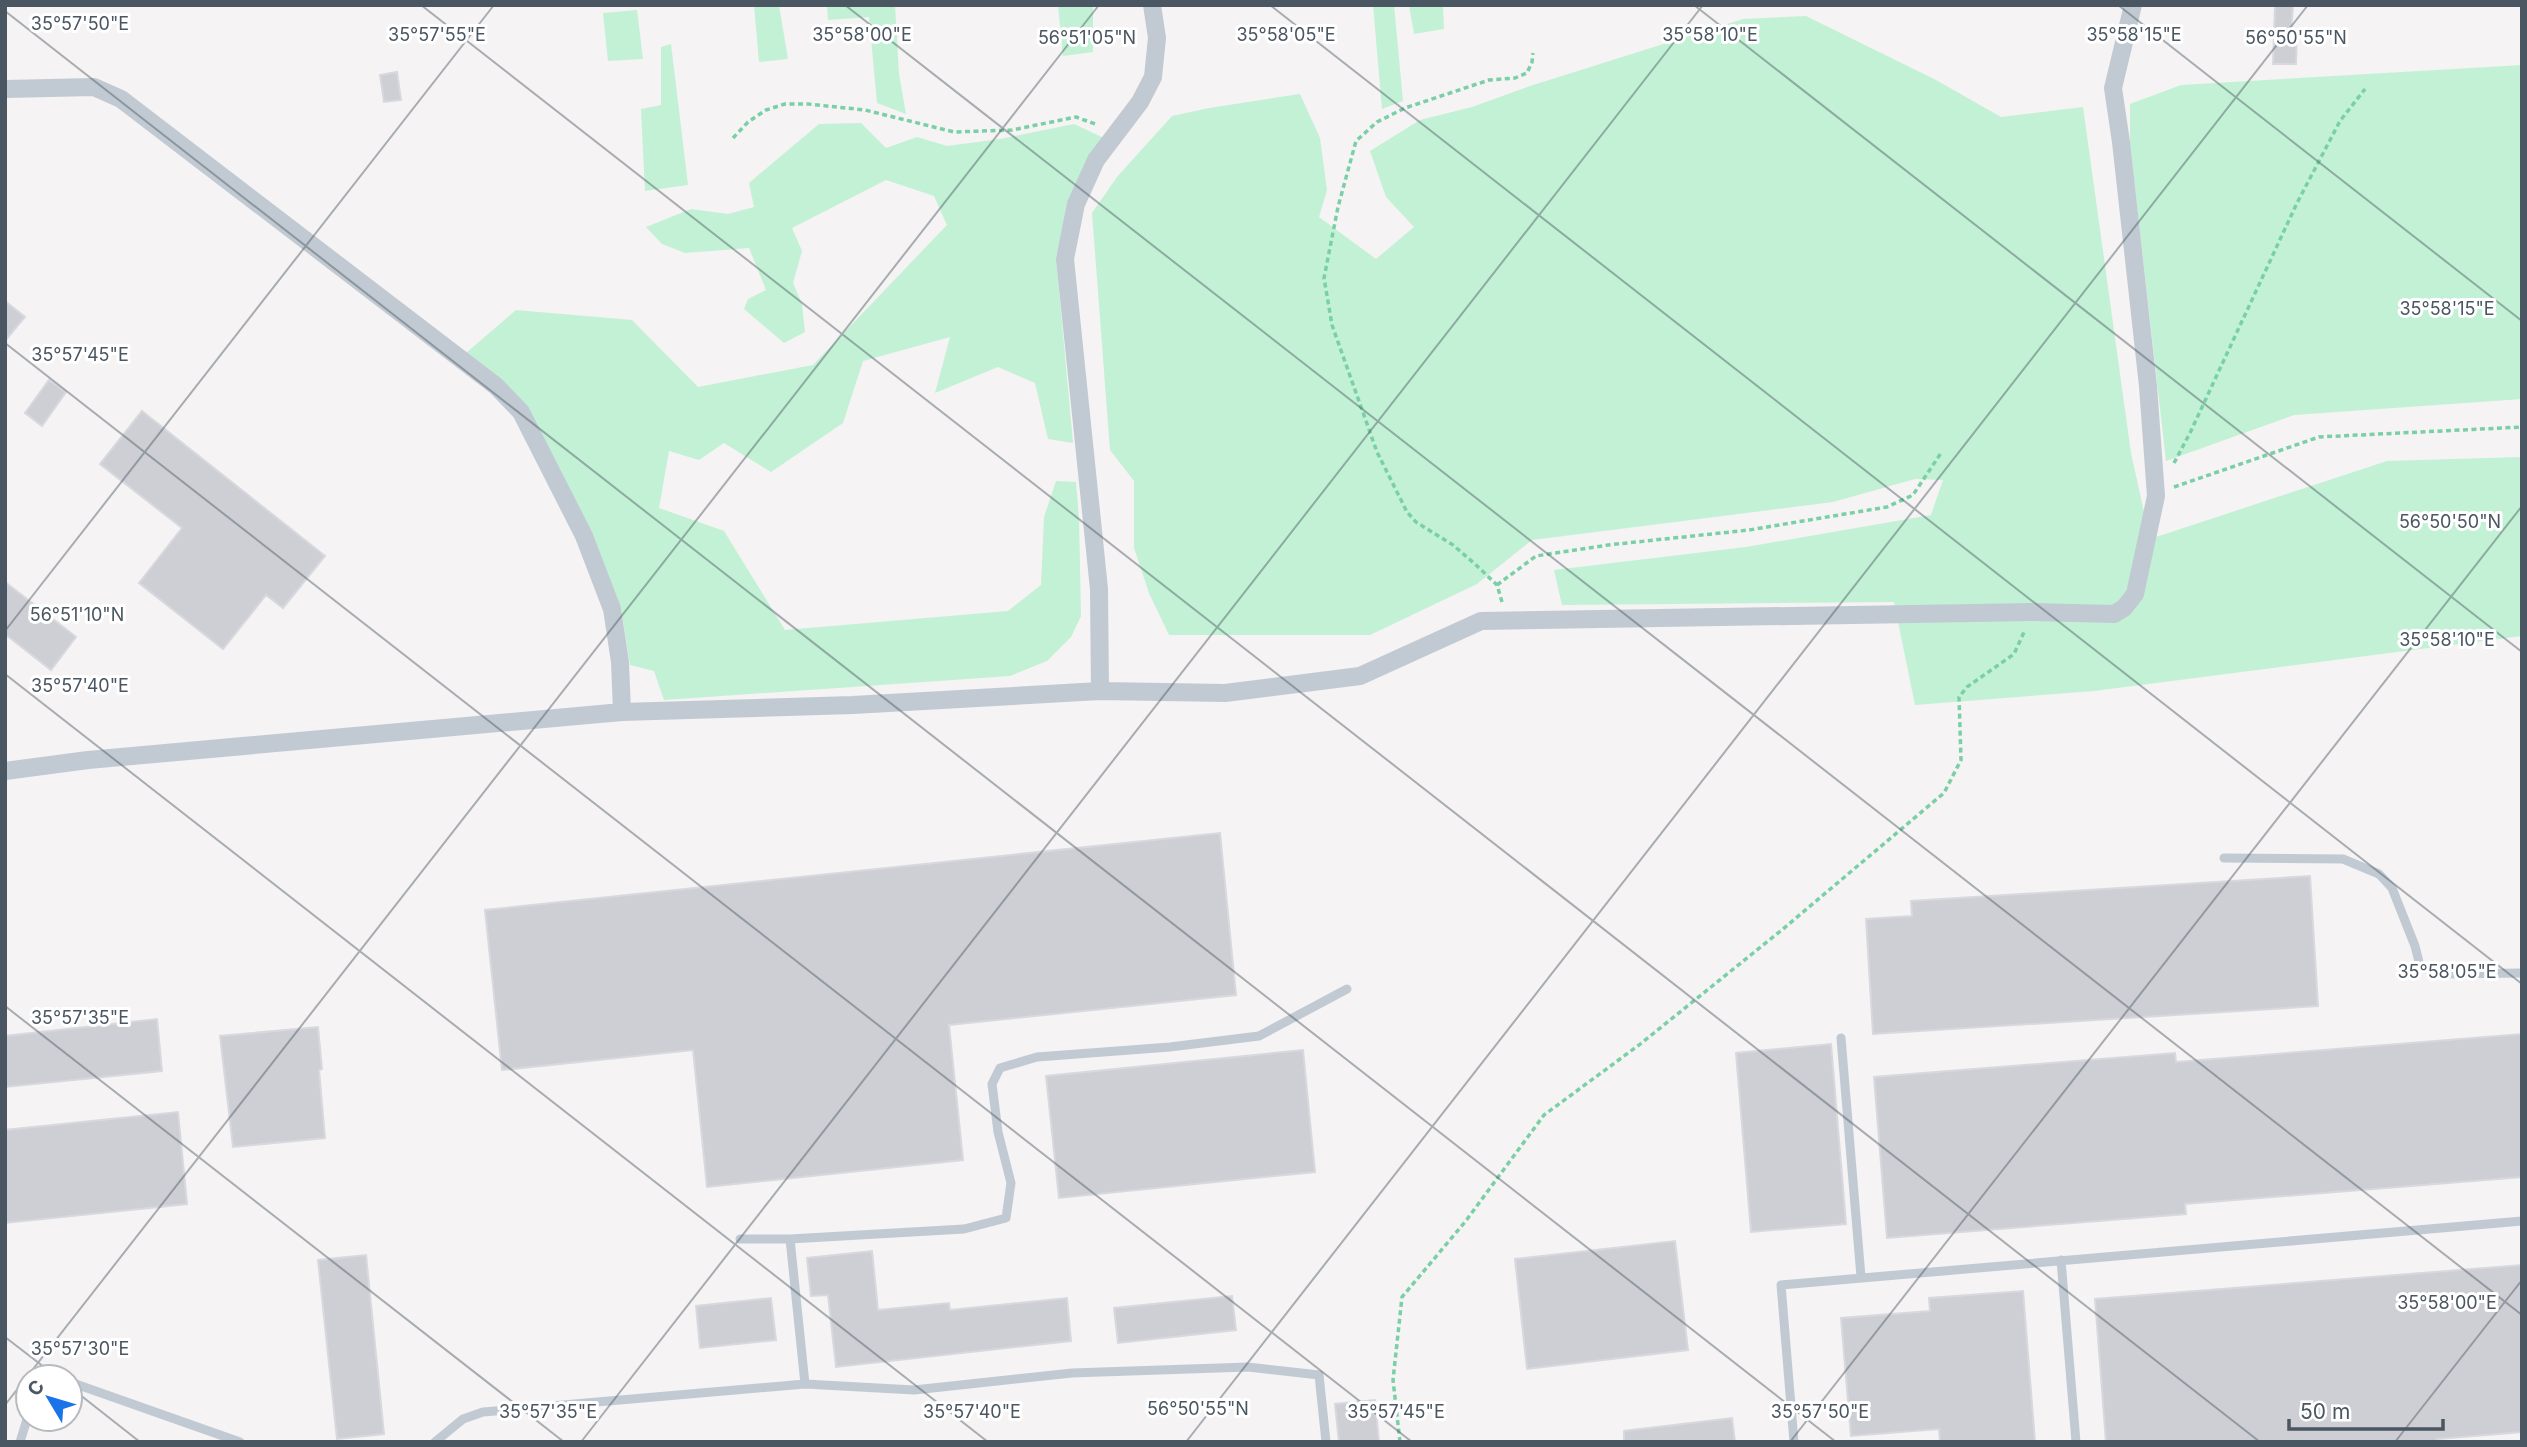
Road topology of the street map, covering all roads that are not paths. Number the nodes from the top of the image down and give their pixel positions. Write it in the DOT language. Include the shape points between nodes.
graph roads {
  1 [pos="1152,5"];
  2 [pos="2133,5"];
  3 [pos="5,89"];
  4 [pos="1100,691"];
  5 [pos="622,712"];
  6 [pos="5,771"];
  7 [pos="2224,858"];
  8 [pos="2522,973"];
  9 [pos="1347,989"];
  10 [pos="1841,1038"];
  11 [pos="2522,1221"];
  12 [pos="790,1238"];
  13 [pos="740,1239"];
  14 [pos="2061,1260"];
  15 [pos="1861,1278"];
  16 [pos="805,1384"];
  17 [pos="84,1387"];
  18 [pos="240,1442"];
  19 [pos="435,1442"];
  20 [pos="1326,1442"];
  21 [pos="1794,1442"];
  22 [pos="2076,1442"];
  1 -- 4 [label="street" via="1157,38 1153,77 1096,160 1076,204 1065,258 1099,589"];
  2 -- 4 [label="street" via="2113,88 2156,496 2135,594 2124,608 2114,614 1481,621 1360,676 1225,693"];
  3 -- 5 [label="street" via="93,87 121,99 496,386 521,412 584,536 612,608"];
  4 -- 5 [label="street"];
  5 -- 6 [label="street"];
  7 -- 8 [label="lane" via="2343,859 2379,874 2392,888 2420,966 2439,974"];
  9 -- 12 [label="lane" via="1259,1035 1037,1057 1000,1068 992,1084 1011,1182 1006,1218 964,1228"];
  10 -- 15 [label="lane"];
  11 -- 14 [label="lane"];
  12 -- 13 [label="lane"];
  12 -- 16 [label="lane"];
  14 -- 15 [label="lane"];
  14 -- 22 [label="lane"];
  15 -- 21 [label="lane" via="1781,1284"];
  16 -- 19 [label="lane" via="483,1412 463,1419"];
  16 -- 20 [label="lane" via="914,1390 1072,1373 1248,1367 1319,1375"];
  17 -- 18 [label="lane"];
}
